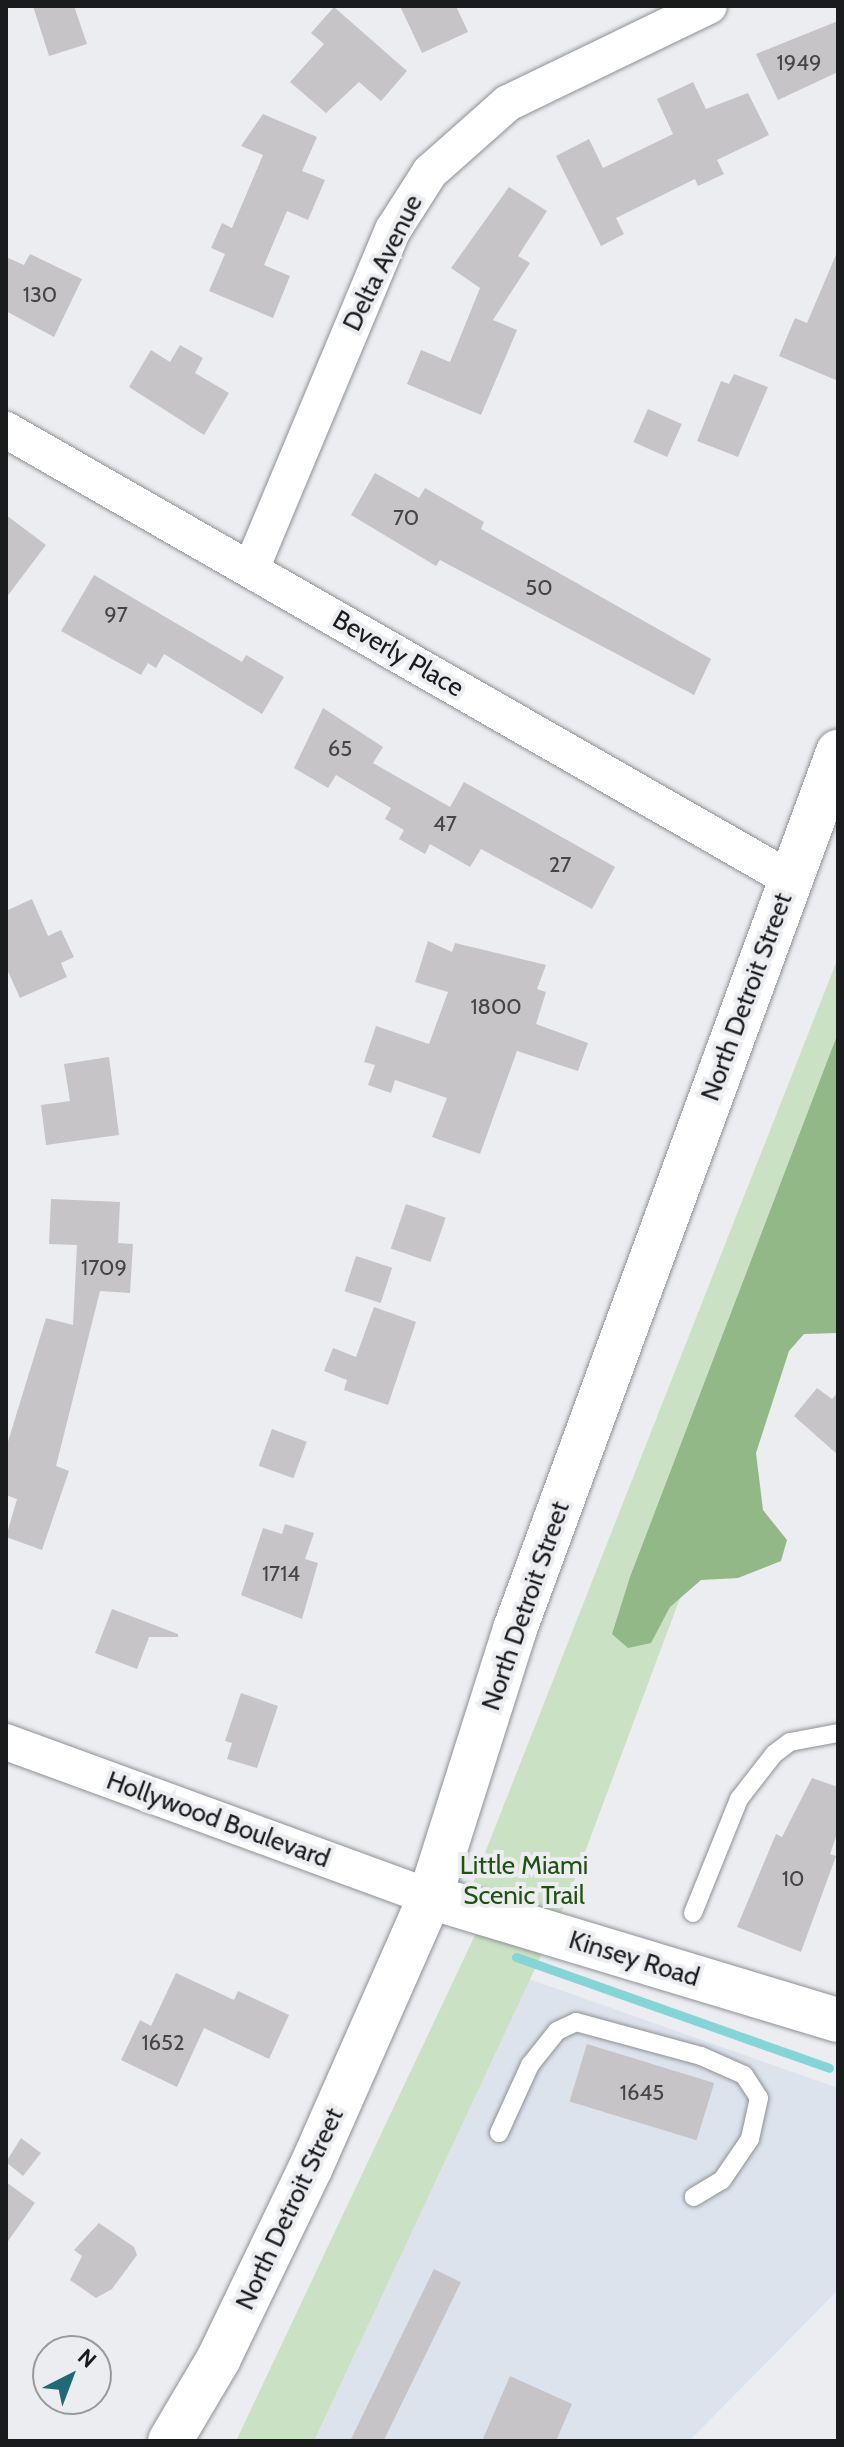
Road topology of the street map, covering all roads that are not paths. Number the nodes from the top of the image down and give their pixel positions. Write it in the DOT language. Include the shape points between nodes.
graph roads {
  1 [pos="706,7"];
  2 [pos="6,430"];
  3 [pos="251,569"];
  4 [pos="838,752"];
  5 [pos="790,879"];
  6 [pos="838,1733"];
  7 [pos="6,1742"];
  8 [pos="430,1897"];
  9 [pos="693,1913"];
  10 [pos="838,2020"];
  11 [pos="499,2133"];
  12 [pos="694,2197"];
  13 [pos="170,2441"];
  1 -- 3 [label="street, Delta Avenue" via="508,103 430,172 393,230"];
  2 -- 3 [label="street, Beverly Place"];
  3 -- 5 [label="street, Beverly Place"];
  4 -- 5 [label="main road, North Detroit Street"];
  5 -- 8 [label="main road, North Detroit Street" via="515,1629"];
  6 -- 9 [label="lane" via="790,1742 774,1754 739,1799"];
  7 -- 8 [label="street, Hollywood Boulevard"];
  8 -- 10 [label="main road, Kinsey Road"];
  8 -- 13 [label="main road, North Detroit Street" via="311,2167 219,2358"];
  11 -- 12 [label="lane" via="530,2065 557,2031 576,2022 701,2056 744,2075 759,2098 750,2139 722,2180"];
}
